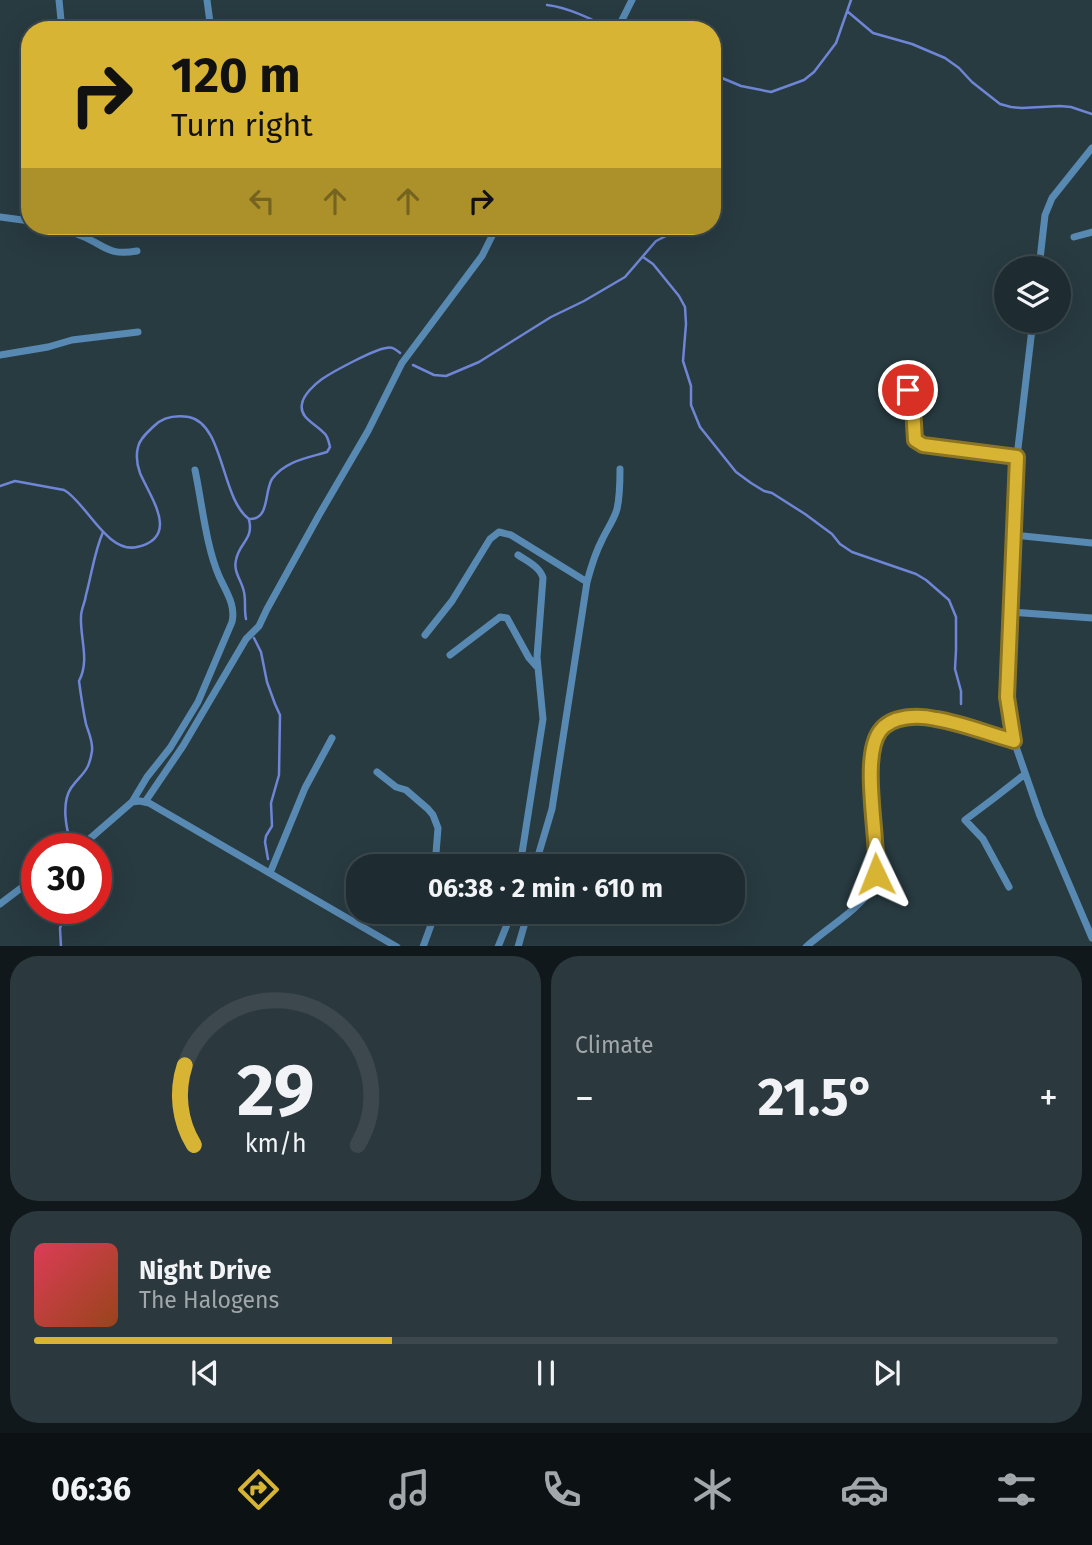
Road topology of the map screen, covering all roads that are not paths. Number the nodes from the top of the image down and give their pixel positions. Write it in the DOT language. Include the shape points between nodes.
graph roads {
  1 [pos="59,0"];
  2 [pos="207,0"];
  3 [pos="632,0"];
  4 [pos="61,21"];
  5 [pos="210,21"];
  6 [pos="622,21"];
  7 [pos="1092,148"];
  8 [pos="0,217"];
  9 [pos="21,220"];
  10 [pos="1092,232"];
  11 [pos="82,235"];
  12 [pos="493,235"];
  13 [pos="1074,237"];
  14 [pos="136,251"];
  15 [pos="1041,256"];
  16 [pos="138,332"];
  17 [pos="1031,333"];
  18 [pos="0,355"];
  19 [pos="908,390"];
  20 [pos="1017,457"];
  21 [pos="195,470"];
  22 [pos="620,470"];
  23 [pos="1013,535"];
  24 [pos="1092,543"];
  25 [pos="518,555"];
  26 [pos="587,582"];
  27 [pos="1011,611"];
  28 [pos="1092,618"];
  29 [pos="425,635"];
  30 [pos="450,655"];
  31 [pos="537,667"];
  32 [pos="332,738"];
  33 [pos="1014,741"];
  34 [pos="377,772"];
  35 [pos="1025,774"];
  36 [pos="132,802"];
  37 [pos="145,802"];
  38 [pos="97,833"];
  39 [pos="436,854"];
  40 [pos="522,854"];
  41 [pos="539,854"];
  42 [pos="270,873"];
  43 [pos="1009,887"];
  44 [pos="21,888"];
  45 [pos="0,904"];
  46 [pos="431,924"];
  47 [pos="507,924"];
  48 [pos="525,924"];
  49 [pos="1092,938"];
  50 [pos="395,946"];
  51 [pos="423,946"];
  52 [pos="498,946"];
  53 [pos="518,946"];
  54 [pos="807,946"];
  1 -- 4 [label="street"];
  2 -- 5 [label="street"];
  3 -- 6 [label="street"];
  7 -- 15 [label="street" via="1047,207"];
  8 -- 9 [label="street"];
  10 -- 13 [label="street"];
  11 -- 14 [label="street" via="106,250"];
  12 -- 37 [label="street" via="402,363 259,626 246,639"];
  16 -- 18 [label="street"];
  17 -- 20 [label="street"];
  19 -- 20 [label="street" via="915,440 923,445"];
  20 -- 23 [label="street"];
  21 -- 36 [label="street" via="217,572 233,606 232,622 198,702"];
  22 -- 26 [label="street" via="617,508"];
  23 -- 24 [label="street"];
  23 -- 27 [label="street"];
  25 -- 31 [label="street" via="543,578"];
  26 -- 29 [label="street" via="499,532"];
  26 -- 41 [label="street" via="552,809"];
  27 -- 28 [label="street"];
  27 -- 33 [label="street" via="1007,697"];
  30 -- 31 [label="street" via="503,616"];
  31 -- 40 [label="street" via="542,727"];
  32 -- 42 [label="street" via="305,788"];
  33 -- 35 [label="street"];
  33 -- 54 [label="street" via="919,717 903,718 880,731 870,763 877,867 873,886"];
  34 -- 39 [label="street" via="406,789 433,815 438,828"];
  35 -- 43 [label="street" via="965,820 983,839"];
  35 -- 49 [label="street"];
  36 -- 37 [label="street"];
  36 -- 38 [label="street"];
  37 -- 42 [label="street"];
  42 -- 50 [label="street"];
  44 -- 45 [label="street"];
  46 -- 51 [label="street"];
  47 -- 52 [label="street"];
  48 -- 53 [label="street"];
}
